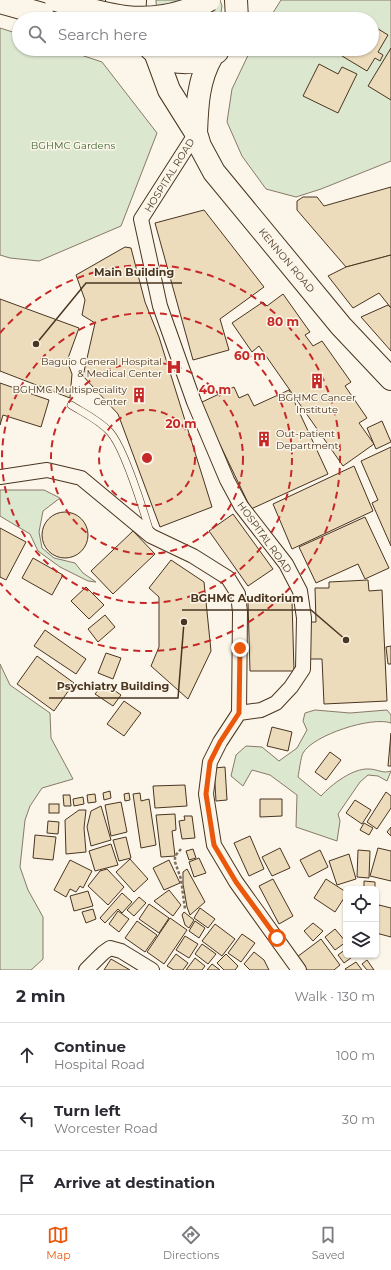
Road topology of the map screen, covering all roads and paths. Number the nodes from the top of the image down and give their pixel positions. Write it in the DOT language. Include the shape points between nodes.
graph roads {
  1 [pos="56,0"];
  2 [pos="210,0"];
  3 [pos="0,2"];
  4 [pos="35,12"];
  5 [pos="100,12"];
  6 [pos="180,12"];
  7 [pos="155,56"];
  8 [pos="162,56"];
  9 [pos="208,56"];
  10 [pos="213,56"];
  11 [pos="196,132"];
  12 [pos="391,379"];
  13 [pos="71,405"];
  14 [pos="0,477"];
  15 [pos="151,536"];
  16 [pos="239,713"];
  17 [pos="181,849"];
  18 [pos="185,909"];
  19 [pos="86,970"];
  20 [pos="152,970"];
  21 [pos="299,970"];
  1 -- 5 [label="main road, bridge"];
  2 -- 6 [label="main road, bridge"];
  3 -- 4 [label="main road"];
  7 -- 11 [label="main road, KENNON ROAD" via="168,90"];
  8 -- 9 [label="main road" via="183,63"];
  10 -- 11 [label="main road, KENNON ROAD" via="203,72 197,101"];
  11 -- 12 [label="main road, KENNON ROAD" via="200,146 214,172 341,326"];
  11 -- 16 [label="street, HOSPITAL ROAD" via="141,219 160,306 194,402 227,480 241,506 286,564 300,591 304,618 303,669 291,687 276,703 261,710"];
  13 -- 15 [label="lane" via="100,423 113,436 127,467"];
  14 -- 15 [label="street" via="47,470 81,478"];
  15 -- 16 [label="street" via="193,556 228,578 238,594"];
  16 -- 21 [label="street" via="210,762 206,794 214,845 236,882"];
  17 -- 18 [label="path" via="175,856 175,862 181,878"];
  19 -- 20 [label="street" via="110,948 121,951"];
}
